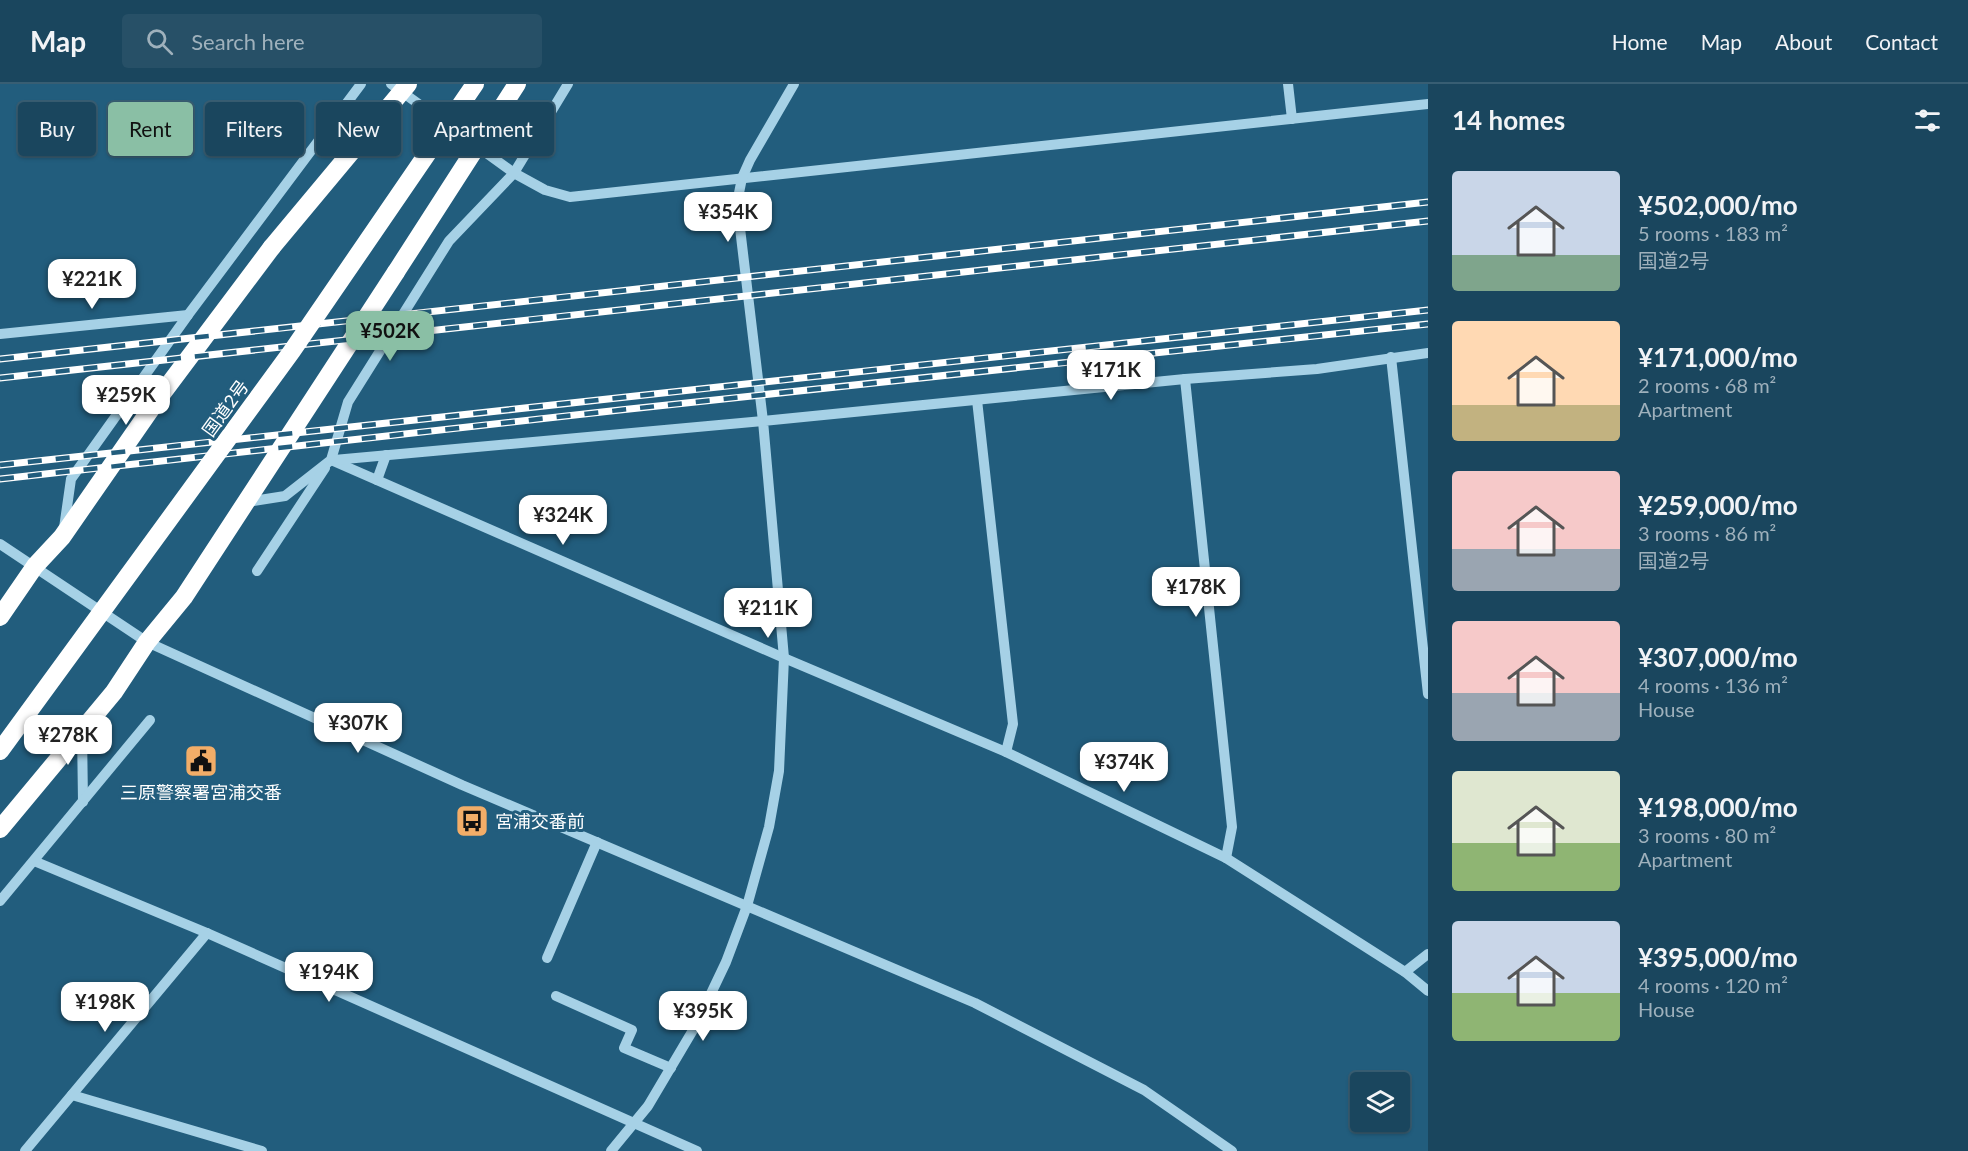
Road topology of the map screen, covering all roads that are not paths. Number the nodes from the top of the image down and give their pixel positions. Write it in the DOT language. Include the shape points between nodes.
graph roads {
  1 [pos="361,84"];
  2 [pos="391,84"];
  3 [pos="408,84"];
  4 [pos="475,84"];
  5 [pos="517,84"];
  6 [pos="568,84"];
  7 [pos="794,84"];
  8 [pos="1288,84"];
  9 [pos="1428,104"];
  10 [pos="1292,119"];
  11 [pos="514,173"];
  12 [pos="742,178"];
  13 [pos="188,315"];
  14 [pos="0,334"];
  15 [pos="1428,353"];
  16 [pos="1391,357"];
  17 [pos="1185,379"];
  18 [pos="977,400"];
  19 [pos="763,421"];
  20 [pos="386,455"];
  21 [pos="331,460"];
  22 [pos="377,480"];
  23 [pos="247,502"];
  24 [pos="62,537"];
  25 [pos="0,544"];
  26 [pos="35,566"];
  27 [pos="257,571"];
  28 [pos="0,617"];
  29 [pos="147,642"];
  30 [pos="784,658"];
  31 [pos="1428,694"];
  32 [pos="150,720"];
  33 [pos="82,731"];
  34 [pos="0,751"];
  35 [pos="1006,752"];
  36 [pos="82,802"];
  37 [pos="0,829"];
  38 [pos="597,842"];
  39 [pos="1226,858"];
  40 [pos="34,861"];
  41 [pos="0,901"];
  42 [pos="747,906"];
  43 [pos="207,933"];
  44 [pos="1428,954"];
  45 [pos="547,958"];
  46 [pos="1405,972"];
  47 [pos="1428,991"];
  48 [pos="556,996"];
  49 [pos="670,1068"];
  50 [pos="72,1095"];
  51 [pos="633,1124"];
  52 [pos="25,1151"];
  53 [pos="262,1151"];
  54 [pos="611,1151"];
  55 [pos="697,1151"];
  56 [pos="1232,1151"];
  1 -- 13 [label="street"];
  2 -- 11 [label="street"];
  3 -- 24 [label="highway, bridge" via="272,247 155,403"];
  4 -- 34 [label="highway, 国道2号, bridge" via="292,351"];
  5 -- 23 [label="highway, bridge"];
  6 -- 11 [label="street"];
  7 -- 12 [label="street"];
  8 -- 10 [label="street"];
  9 -- 10 [label="street"];
  10 -- 12 [label="street"];
  11 -- 12 [label="street" via="545,190 570,197"];
  11 -- 21 [label="street" via="449,241 348,402"];
  12 -- 19 [label="street" via="737,203"];
  13 -- 14 [label="street"];
  13 -- 24 [label="street" via="71,479"];
  15 -- 16 [label="street"];
  16 -- 17 [label="street" via="1317,369"];
  16 -- 31 [label="street"];
  17 -- 18 [label="street"];
  17 -- 39 [label="street" via="1232,827"];
  18 -- 19 [label="street"];
  18 -- 35 [label="street" via="1013,724"];
  19 -- 20 [label="street"];
  19 -- 30 [label="street"];
  20 -- 21 [label="street"];
  20 -- 22 [label="street"];
  21 -- 22 [label="street"];
  21 -- 23 [label="street" via="285,496"];
  21 -- 27 [label="street"];
  22 -- 30 [label="street"];
  23 -- 29 [label="highway" via="184,597"];
  24 -- 26 [label="highway"];
  25 -- 26 [label="street"];
  26 -- 28 [label="highway"];
  26 -- 29 [label="street"];
  29 -- 33 [label="highway"];
  29 -- 38 [label="street"];
  30 -- 35 [label="street"];
  30 -- 42 [label="street" via="779,771 770,827"];
  32 -- 36 [label="street"];
  33 -- 36 [label="street"];
  33 -- 37 [label="highway"];
  35 -- 39 [label="street"];
  36 -- 40 [label="street"];
  38 -- 42 [label="street"];
  38 -- 45 [label="street"];
  39 -- 46 [label="street"];
  40 -- 41 [label="street"];
  40 -- 43 [label="street"];
  42 -- 49 [label="street" via="721,973"];
  42 -- 56 [label="street" via="975,1003 1144,1090"];
  43 -- 50 [label="street"];
  43 -- 51 [label="street"];
  44 -- 46 [label="street"];
  46 -- 47 [label="street"];
  48 -- 49 [label="street" via="632,1030 624,1048"];
  49 -- 51 [label="street"];
  50 -- 52 [label="street"];
  50 -- 53 [label="street"];
  51 -- 54 [label="street"];
  51 -- 55 [label="street"];
}
